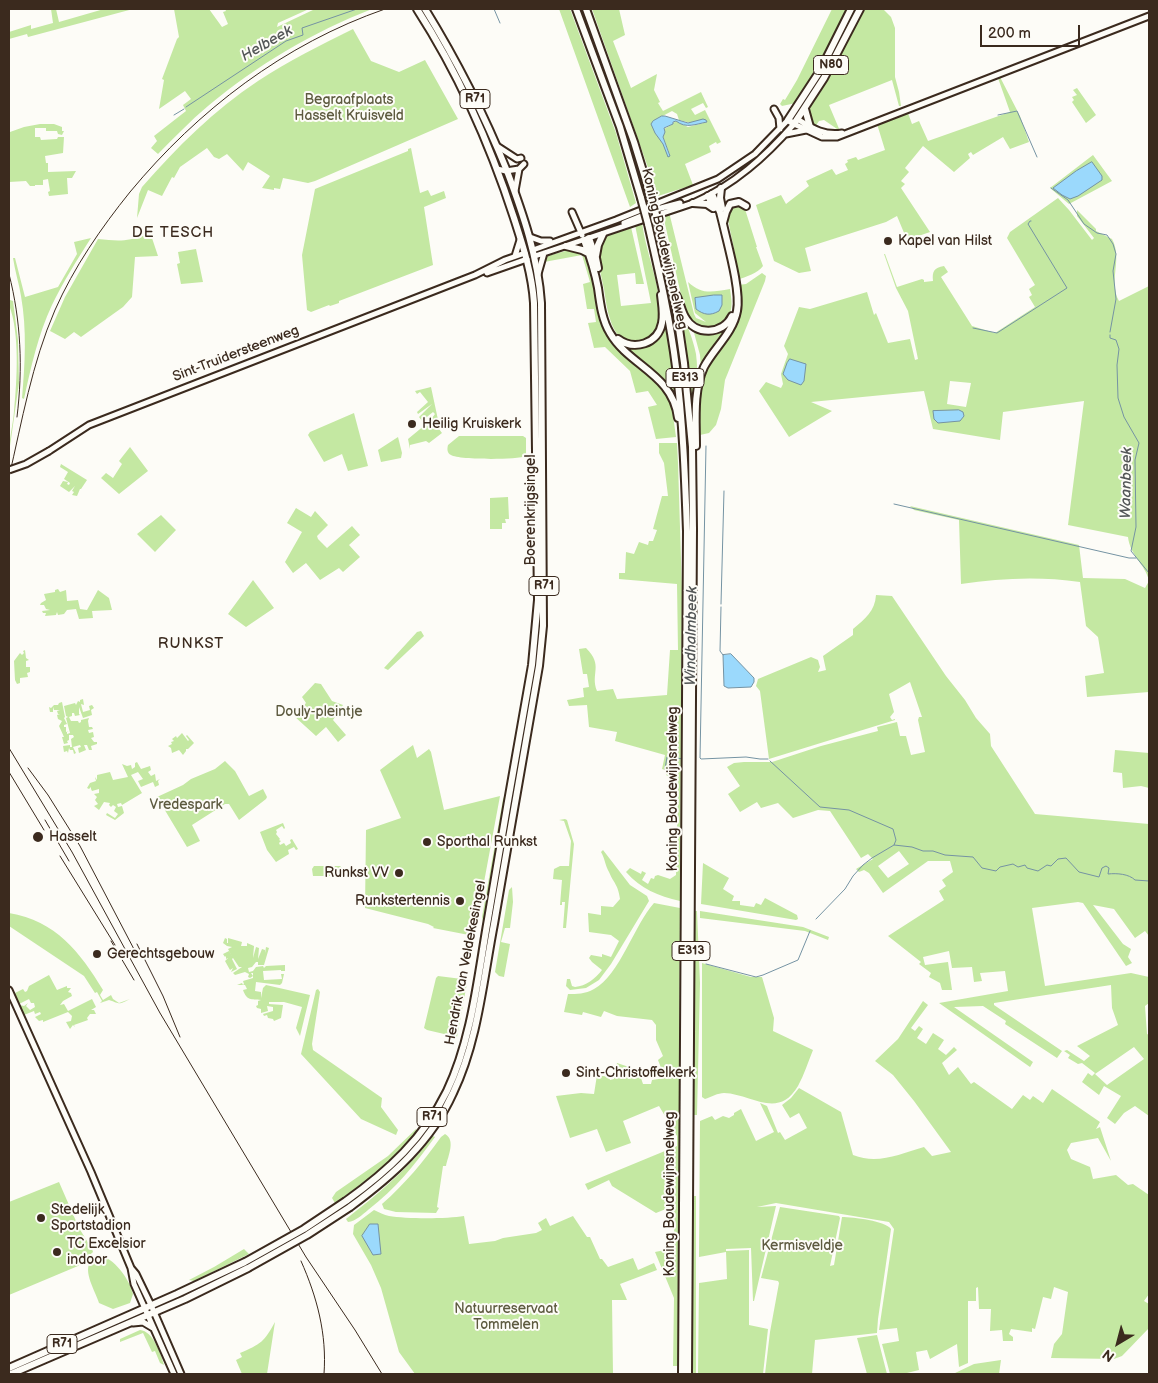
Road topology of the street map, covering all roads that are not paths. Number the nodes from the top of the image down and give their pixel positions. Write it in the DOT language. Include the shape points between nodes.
graph roads {
  1 [pos="576,9"];
  2 [pos="586,9"];
  3 [pos="851,9"];
  4 [pos="860,9"];
  5 [pos="421,10"];
  6 [pos="1149,16"];
  7 [pos="774,109"];
  8 [pos="804,109"];
  9 [pos="793,119"];
  10 [pos="808,128"];
  11 [pos="780,129"];
  12 [pos="785,134"];
  13 [pos="497,146"];
  14 [pos="521,158"];
  15 [pos="524,164"];
  16 [pos="498,169"];
  17 [pos="519,169"];
  18 [pos="506,170"];
  19 [pos="705,185"];
  20 [pos="722,188"];
  21 [pos="515,192"];
  22 [pos="710,195"];
  23 [pos="695,202"];
  24 [pos="746,206"];
  25 [pos="715,211"];
  26 [pos="572,212"];
  27 [pos="723,224"];
  28 [pos="583,232"];
  29 [pos="603,234"];
  30 [pos="530,237"];
  31 [pos="520,238"];
  32 [pos="586,239"];
  33 [pos="558,240"];
  34 [pos="566,246"];
  35 [pos="534,253"];
  36 [pos="544,253"];
  37 [pos="515,256"];
  38 [pos="526,256"];
  39 [pos="593,256"];
  40 [pos="514,263"];
  41 [pos="530,269"];
  42 [pos="479,274"];
  43 [pos="538,274"];
  44 [pos="662,281"];
  45 [pos="733,284"];
  46 [pos="672,288"];
  47 [pos="684,443"];
  48 [pos="692,469"];
  49 [pos="9,470"];
  50 [pos="519,760"];
  51 [pos="9,990"];
  52 [pos="246,1265"];
  53 [pos="161,1309"];
  54 [pos="149,1310"];
  55 [pos="128,1323"];
  56 [pos="160,1325"];
  57 [pos="154,1328"];
  58 [pos="9,1368"];
  59 [pos="11,1374"];
  60 [pos="174,1374"];
  61 [pos="181,1374"];
  62 [pos="682,1374"];
  63 [pos="688,1374"];
  1 -- 44 [label="highway, Koning Boudewijnsnelweg / E313, bridge" via="620,127"];
  2 -- 46 [label="highway, Koning Boudewijnsnelweg / E313, bridge" via="634,142 658,221"];
  3 -- 9 [label="highway, N80"];
  4 -- 8 [label="highway, N80"];
  5 -- 13 [label="highway, R71" via="471,90"];
  5 -- 16 [label="highway, R71" via="465,93"];
  6 -- 10 [label="main road" via="840,133 829,134"];
  7 -- 11 [label="main road"];
  8 -- 9 [label="highway, N80"];
  8 -- 10 [label="highway"];
  9 -- 10 [label="main road"];
  9 -- 11 [label="main road, Sint-Truidersteenweg / N80"];
  9 -- 12 [label="main road, Sint-Truidersteenweg / N80"];
  10 -- 12 [label="main road"];
  11 -- 19 [label="main road, Sint-Truidersteenweg / N80" via="741,165"];
  12 -- 20 [label="main road, Sint-Truidersteenweg / N80" via="759,161"];
  13 -- 14 [label="main road"];
  13 -- 18 [label="highway, R71"];
  15 -- 17 [label="main road"];
  16 -- 18 [label="main road"];
  16 -- 31 [label="highway, R71"];
  17 -- 18 [label="main road"];
  17 -- 21 [label="main road"];
  18 -- 21 [label="highway, R71"];
  19 -- 22 [label="main road"];
  19 -- 28 [label="main road, Sint-Truidersteenweg / N80"];
  20 -- 22 [label="main road, Sint-Truidersteenweg / N80"];
  20 -- 27 [label="highway"];
  21 -- 30 [label="highway, R71"];
  22 -- 23 [label="main road, Sint-Truidersteenweg / N80"];
  22 -- 25 [label="highway"];
  22 -- 27 [label="highway"];
  23 -- 25 [label="highway" via="707,204"];
  23 -- 29 [label="main road, Sint-Truidersteenweg / N80"];
  24 -- 27 [label="highway" via="740,202 730,204"];
  25 -- 45 [label="highway"];
  26 -- 28 [label="main road"];
  27 -- 45 [label="highway"];
  28 -- 32 [label="main road"];
  28 -- 33 [label="main road, Sint-Truidersteenweg / N80"];
  29 -- 32 [label="main road, Sint-Truidersteenweg / N80"];
  29 -- 39 [label="highway"];
  30 -- 33 [label="main road" via="544,242"];
  30 -- 35 [label="highway, R71"];
  31 -- 37 [label="main road"];
  31 -- 38 [label="highway, R71"];
  32 -- 34 [label="main road, Sint-Truidersteenweg / N80"];
  32 -- 39 [label="highway"];
  33 -- 35 [label="main road, Sint-Truidersteenweg / N80"];
  34 -- 36 [label="main road, Sint-Truidersteenweg / N80"];
  34 -- 39 [label="highway"];
  35 -- 36 [label="main road, Sint-Truidersteenweg / N80"];
  35 -- 38 [label="highway, Sint-Truidersteenweg / N80"];
  35 -- 43 [label="highway, Boerenkrijgsingel / R71"];
  36 -- 43 [label="main road"];
  37 -- 38 [label="main road, Sint-Truidersteenweg"];
  37 -- 42 [label="main road, Sint-Truidersteenweg"];
  38 -- 40 [label="main road, Sint-Truidersteenweg"];
  38 -- 41 [label="highway, Boerenkrijgsingel / R71"];
  39 -- 44 [label="highway" via="609,326 617,338 629,345 648,342 658,332 663,314"];
  39 -- 47 [label="highway" via="607,328 617,342 666,388 678,414 680,437"];
  40 -- 41 [label="main road"];
  40 -- 42 [label="main road, Sint-Truidersteenweg"];
  41 -- 50 [label="highway, Boerenkrijgsingel / R71" via="534,303 538,600"];
  42 -- 49 [label="main road, Sint-Truidersteenweg, bridge" via="94,423 26,464"];
  43 -- 50 [label="highway, Boerenkrijgsingel / R71" via="542,320 543,626 539,666"];
  44 -- 47 [label="highway, Koning Boudewijnsnelweg / E313"];
  45 -- 46 [label="highway" via="735,302 731,318 723,327 711,331 698,329 689,323"];
  45 -- 48 [label="highway" via="738,304 734,320 705,367 700,382"];
  46 -- 48 [label="highway, Koning Boudewijnsnelweg / E313" via="684,362"];
  47 -- 62 [label="highway, Koning Boudewijnsnelweg / E313" via="687,540"];
  48 -- 63 [label="highway, Koning Boudewijnsnelweg / E313"];
  50 -- 52 [label="highway, Hendrik van Veldekesingel / R71, bridge" via="485,978 471,1045 442,1115 420,1145 383,1183 307,1235"];
  51 -- 54 [label="main road" via="91,1172 131,1268 134,1284"];
  52 -- 53 [label="highway, Hendrik van Veldekesingel / R71"];
  52 -- 54 [label="highway, Hendrik van Veldekesingel / R71"];
  53 -- 54 [label="highway, Hendrik van Veldekesingel / R71"];
  53 -- 56 [label="main road"];
  54 -- 55 [label="highway, R71"];
  54 -- 56 [label="main road"];
  54 -- 57 [label="main road"];
  54 -- 58 [label="highway, R71"];
  55 -- 57 [label="main road" via="143,1322"];
  55 -- 59 [label="highway, R71"];
  56 -- 61 [label="main road"];
  57 -- 60 [label="main road"];
}
